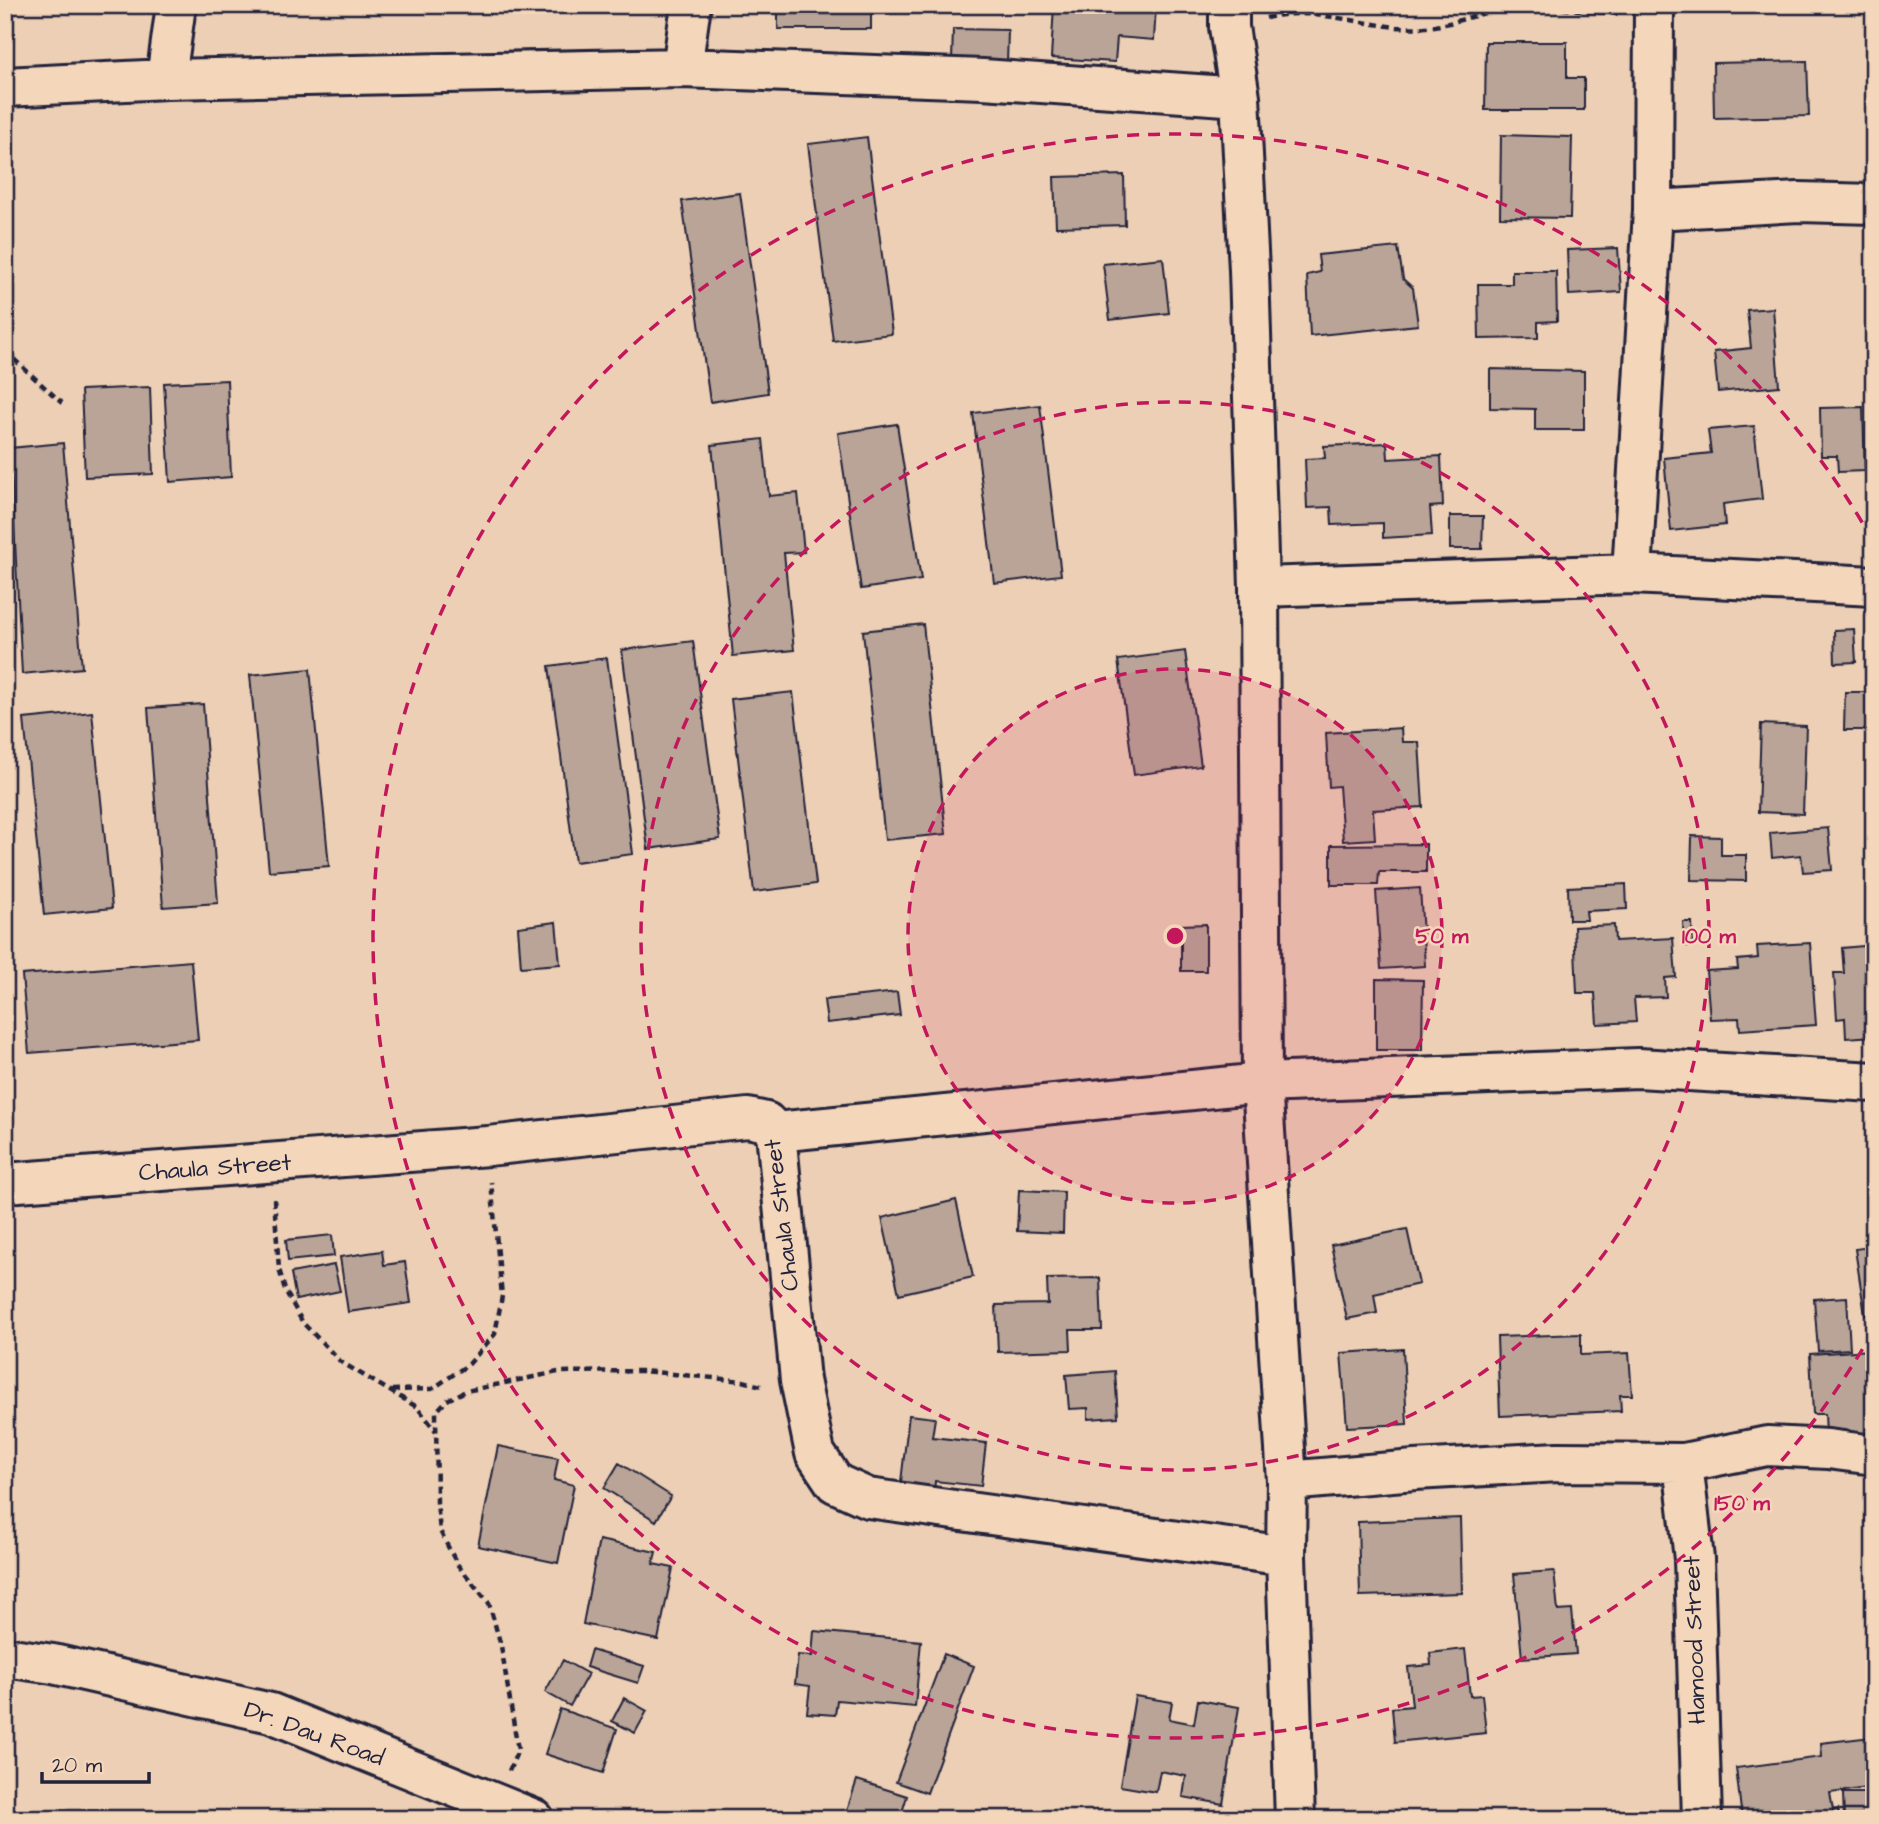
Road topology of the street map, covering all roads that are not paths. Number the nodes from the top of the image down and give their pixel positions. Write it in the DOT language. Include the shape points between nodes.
graph roads {
  1 [pos="176,5"];
  2 [pos="691,5"];
  3 [pos="1654,11"];
  4 [pos="1229,16"];
  5 [pos="682,68"];
  6 [pos="166,79"];
  7 [pos="5,87"];
  8 [pos="1240,97"];
  9 [pos="1874,204"];
  10 [pos="1653,210"];
  11 [pos="1632,574"];
  12 [pos="1874,586"];
  13 [pos="1259,587"];
  14 [pos="1874,1082"];
  15 [pos="1262,1083"];
  16 [pos="776,1132"];
  17 [pos="5,1184"];
  18 [pos="1874,1455"];
  19 [pos="1683,1463"];
  20 [pos="1287,1481"];
  21 [pos="1286,1556"];
  22 [pos="5,1657"];
  23 [pos="507,1812"];
  24 [pos="1295,1819"];
  25 [pos="1702,1819"];
  1 -- 6 [label="street"];
  2 -- 5 [label="street"];
  3 -- 10 [label="street"];
  4 -- 8 [label="street"];
  5 -- 6 [label="street"];
  5 -- 8 [label="street" via="983,79"];
  6 -- 7 [label="street"];
  8 -- 13 [label="street"];
  9 -- 10 [label="street" via="1800,202"];
  10 -- 11 [label="street"];
  11 -- 12 [label="street"];
  11 -- 13 [label="street"];
  13 -- 15 [label="street"];
  14 -- 15 [label="street" via="1639,1068"];
  15 -- 16 [label="street"];
  15 -- 20 [label="street"];
  16 -- 17 [label="street, Chaula Street" via="766,1122 748,1118 488,1146"];
  16 -- 21 [label="street, Chaula Street" via="800,1380 815,1453 835,1483 868,1498"];
  18 -- 19 [label="street" via="1767,1446"];
  19 -- 20 [label="street" via="1558,1462"];
  19 -- 25 [label="street, Hamood Street" via="1694,1559"];
  20 -- 21 [label="street"];
  21 -- 24 [label="street"];
  22 -- 23 [label="street, Dr. Dau Road" via="271,1713"];
}
